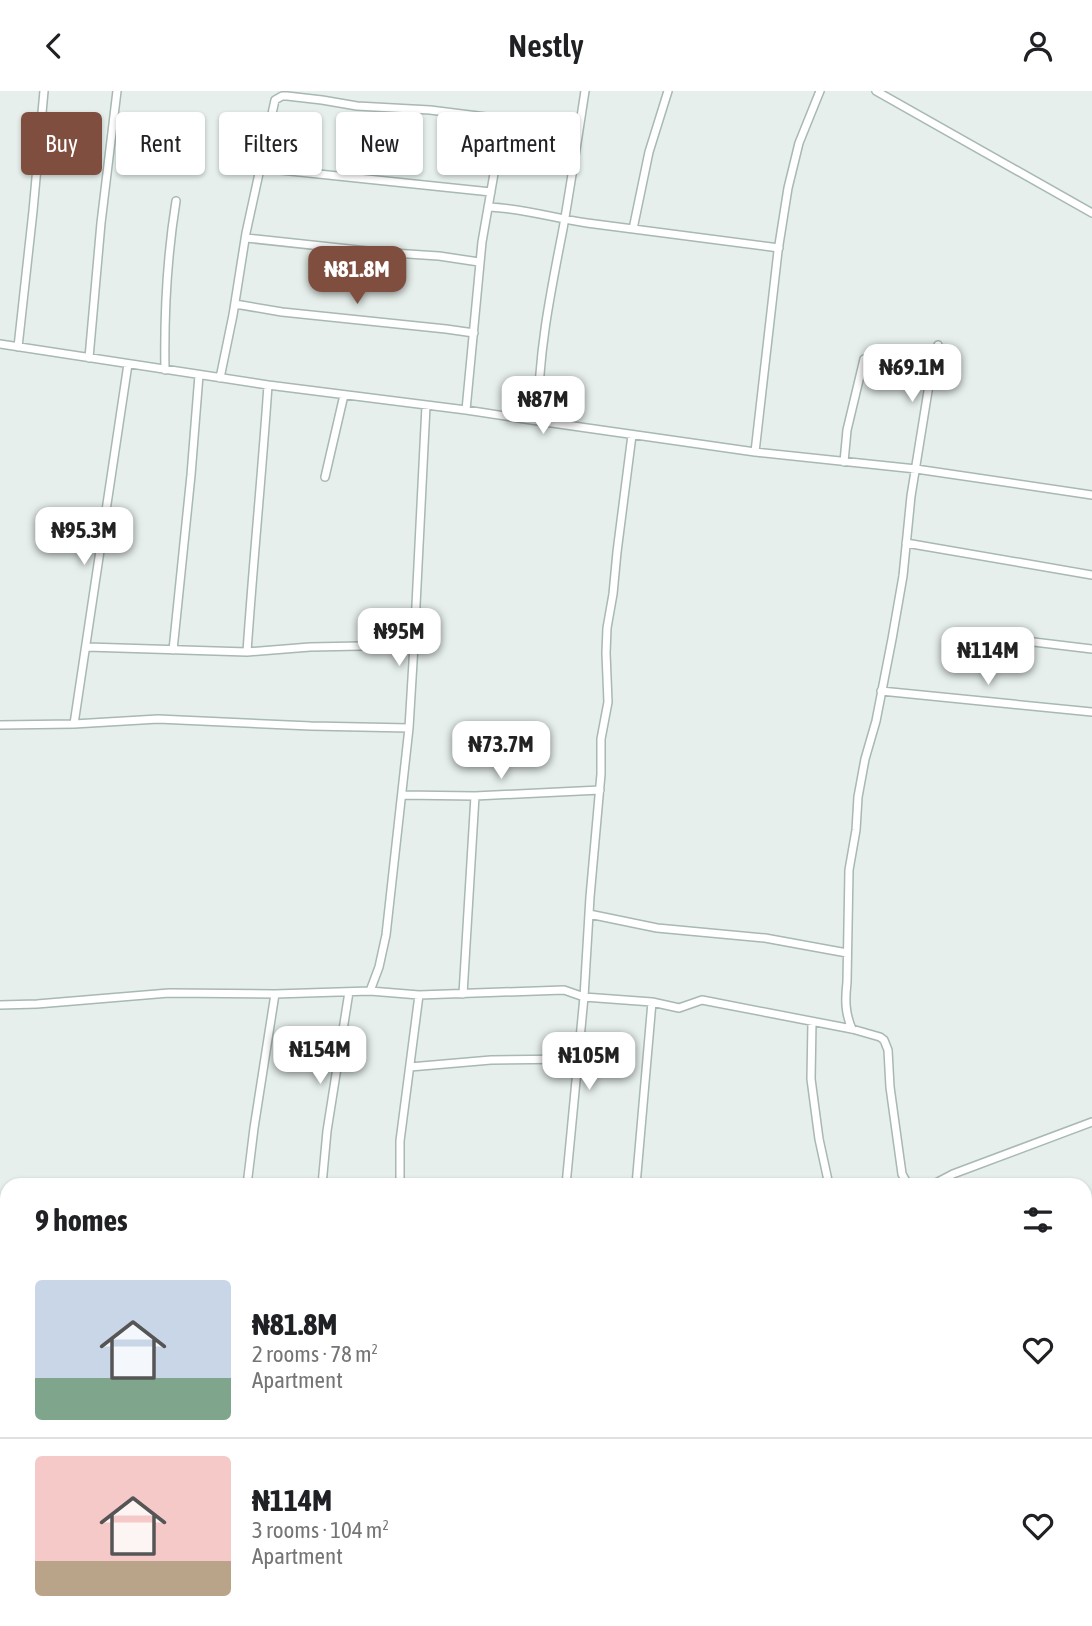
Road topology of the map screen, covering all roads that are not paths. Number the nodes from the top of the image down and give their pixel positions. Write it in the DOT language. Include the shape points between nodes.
graph roads {
  1 [pos="44,91"];
  2 [pos="117,91"];
  3 [pos="585,91"];
  4 [pos="668,91"];
  5 [pos="820,91"];
  6 [pos="876,91"];
  7 [pos="272,112"];
  8 [pos="322,174"];
  9 [pos="259,175"];
  10 [pos="491,192"];
  11 [pos="176,201"];
  12 [pos="488,207"];
  13 [pos="1092,213"];
  14 [pos="564,220"];
  15 [pos="633,229"];
  16 [pos="246,238"];
  17 [pos="779,248"];
  18 [pos="479,262"];
  19 [pos="235,304"];
  20 [pos="474,333"];
  21 [pos="0,344"];
  22 [pos="938,345"];
  23 [pos="18,347"];
  24 [pos="89,358"];
  25 [pos="864,359"];
  26 [pos="128,364"];
  27 [pos="166,370"];
  28 [pos="199,375"];
  29 [pos="220,378"];
  30 [pos="268,385"];
  31 [pos="344,395"];
  32 [pos="426,406"];
  33 [pos="466,410"];
  34 [pos="538,421"];
  35 [pos="632,435"];
  36 [pos="755,452"];
  37 [pos="844,462"];
  38 [pos="916,469"];
  39 [pos="325,477"];
  40 [pos="1092,495"];
  41 [pos="906,543"];
  42 [pos="1092,575"];
  43 [pos="1017,640"];
  44 [pos="414,645"];
  45 [pos="87,647"];
  46 [pos="1092,649"];
  47 [pos="173,650"];
  48 [pos="247,652"];
  49 [pos="881,691"];
  50 [pos="1092,712"];
  51 [pos="74,724"];
  52 [pos="0,725"];
  53 [pos="409,728"];
  54 [pos="600,790"];
  55 [pos="402,795"];
  56 [pos="475,796"];
  57 [pos="589,914"];
  58 [pos="847,953"];
  59 [pos="370,991"];
  60 [pos="349,992"];
  61 [pos="275,994"];
  62 [pos="463,994"];
  63 [pos="419,995"];
  64 [pos="584,997"];
  65 [pos="652,1002"];
  66 [pos="0,1005"];
  67 [pos="812,1022"];
  68 [pos="852,1029"];
  69 [pos="578,1059"];
  70 [pos="410,1067"];
  71 [pos="1092,1122"];
  72 [pos="248,1178"];
  73 [pos="323,1178"];
  74 [pos="400,1178"];
  75 [pos="567,1178"];
  76 [pos="637,1178"];
  77 [pos="826,1178"];
  78 [pos="904,1178"];
  79 [pos="945,1178"];
  1 -- 23 [label="street"];
  2 -- 24 [label="street"];
  3 -- 14 [label="street"];
  4 -- 15 [label="street"];
  5 -- 17 [label="street" via="799,143"];
  6 -- 13 [label="street"];
  7 -- 10 [label="street" via="275,100 282,96 494,118 502,128"];
  8 -- 10 [label="street"];
  9 -- 16 [label="street"];
  10 -- 12 [label="street"];
  11 -- 27 [label="street" via="165,296"];
  12 -- 14 [label="street"];
  12 -- 18 [label="street"];
  14 -- 15 [label="street"];
  14 -- 34 [label="street" via="544,333"];
  15 -- 17 [label="street"];
  16 -- 18 [label="street"];
  16 -- 19 [label="street"];
  17 -- 36 [label="street"];
  18 -- 20 [label="street"];
  19 -- 20 [label="street"];
  19 -- 29 [label="street"];
  20 -- 33 [label="street"];
  21 -- 23 [label="street"];
  22 -- 38 [label="street"];
  23 -- 24 [label="street"];
  24 -- 26 [label="street"];
  25 -- 37 [label="street"];
  26 -- 27 [label="street"];
  26 -- 45 [label="street"];
  27 -- 28 [label="street"];
  28 -- 29 [label="street"];
  28 -- 47 [label="street"];
  29 -- 30 [label="street"];
  30 -- 31 [label="street"];
  30 -- 48 [label="street"];
  31 -- 32 [label="street"];
  31 -- 39 [label="street"];
  32 -- 33 [label="street"];
  32 -- 44 [label="street"];
  33 -- 34 [label="street"];
  34 -- 35 [label="street"];
  35 -- 36 [label="street"];
  35 -- 54 [label="street" via="607,628 608,702 601,739"];
  36 -- 37 [label="street"];
  37 -- 38 [label="street"];
  38 -- 40 [label="street"];
  38 -- 41 [label="street"];
  41 -- 42 [label="street"];
  41 -- 49 [label="street"];
  43 -- 46 [label="street"];
  44 -- 48 [label="street"];
  44 -- 53 [label="street"];
  45 -- 47 [label="street"];
  45 -- 51 [label="street"];
  47 -- 48 [label="street"];
  49 -- 50 [label="street"];
  49 -- 58 [label="street" via="858,797 849,870"];
  51 -- 52 [label="street"];
  51 -- 53 [label="street" via="158,719"];
  53 -- 55 [label="street"];
  54 -- 56 [label="street"];
  54 -- 57 [label="street"];
  55 -- 56 [label="street"];
  55 -- 59 [label="street" via="386,935"];
  56 -- 62 [label="street"];
  57 -- 58 [label="street" via="657,928 765,938"];
  57 -- 64 [label="street"];
  58 -- 68 [label="street" via="845,1008"];
  59 -- 60 [label="street"];
  59 -- 63 [label="street"];
  60 -- 61 [label="street"];
  60 -- 73 [label="street"];
  61 -- 66 [label="street" via="169,993"];
  61 -- 72 [label="street"];
  62 -- 63 [label="street"];
  62 -- 64 [label="street" via="564,990"];
  63 -- 70 [label="street"];
  64 -- 65 [label="street"];
  64 -- 69 [label="street"];
  65 -- 67 [label="street" via="679,1008 702,1000"];
  65 -- 76 [label="street"];
  67 -- 68 [label="street"];
  67 -- 77 [label="street" via="811,1079"];
  68 -- 78 [label="street" via="880,1037 886,1044"];
  69 -- 70 [label="street"];
  69 -- 75 [label="street"];
  70 -- 74 [label="street"];
  71 -- 79 [label="street"];
}
